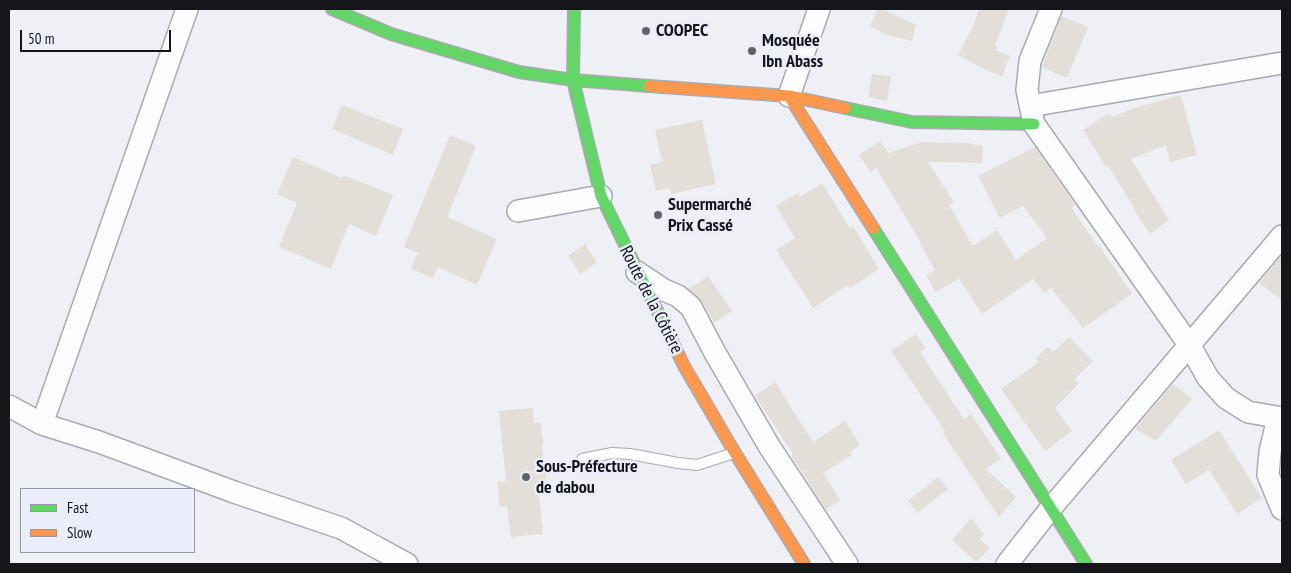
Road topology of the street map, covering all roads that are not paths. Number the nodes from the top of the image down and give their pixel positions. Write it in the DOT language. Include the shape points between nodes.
graph roads {
  1 [pos="187,9"];
  2 [pos="332,9"];
  3 [pos="574,9"];
  4 [pos="819,9"];
  5 [pos="1050,9"];
  6 [pos="1282,63"];
  7 [pos="573,80"];
  8 [pos="789,96"];
  9 [pos="1032,115"];
  10 [pos="602,196"];
  11 [pos="518,211"];
  12 [pos="1282,236"];
  13 [pos="637,272"];
  14 [pos="1190,346"];
  15 [pos="714,351"];
  16 [pos="684,366"];
  17 [pos="9,406"];
  18 [pos="1280,418"];
  19 [pos="42,424"];
  20 [pos="769,446"];
  21 [pos="735,453"];
  22 [pos="582,459"];
  23 [pos="1051,508"];
  24 [pos="1282,509"];
  25 [pos="407,564"];
  26 [pos="804,564"];
  27 [pos="847,564"];
  28 [pos="1007,564"];
  29 [pos="1086,564"];
  1 -- 19 [label="street"];
  2 -- 7 [label="street" via="391,34 519,72"];
  3 -- 7 [label="street, Route de la Côtière"];
  4 -- 8 [label="street"];
  5 -- 9 [label="street" via="1030,61 1027,90"];
  6 -- 9 [label="street"];
  7 -- 8 [label="street"];
  7 -- 10 [label="street, Route de la Côtière"];
  8 -- 9 [label="street" via="912,122"];
  8 -- 23 [label="street"];
  9 -- 14 [label="street"];
  10 -- 11 [label="street"];
  10 -- 13 [label="street, Route de la Côtière"];
  12 -- 14 [label="street"];
  13 -- 15 [label="street" via="691,307"];
  13 -- 16 [label="street, Route de la Côtière"];
  14 -- 18 [label="street" via="1208,378 1226,398 1248,412"];
  14 -- 23 [label="street"];
  15 -- 16 [label="street"];
  15 -- 20 [label="street"];
  16 -- 21 [label="street, Route de la Côtière"];
  17 -- 19 [label="street"];
  18 -- 24 [label="street" via="1270,452 1268,475"];
  19 -- 25 [label="street" via="341,528"];
  20 -- 21 [label="street"];
  20 -- 27 [label="street"];
  21 -- 22 [label="lane" via="697,465 612,453"];
  21 -- 26 [label="street, Route de la Côtière"];
  23 -- 28 [label="street"];
  23 -- 29 [label="street"];
}
